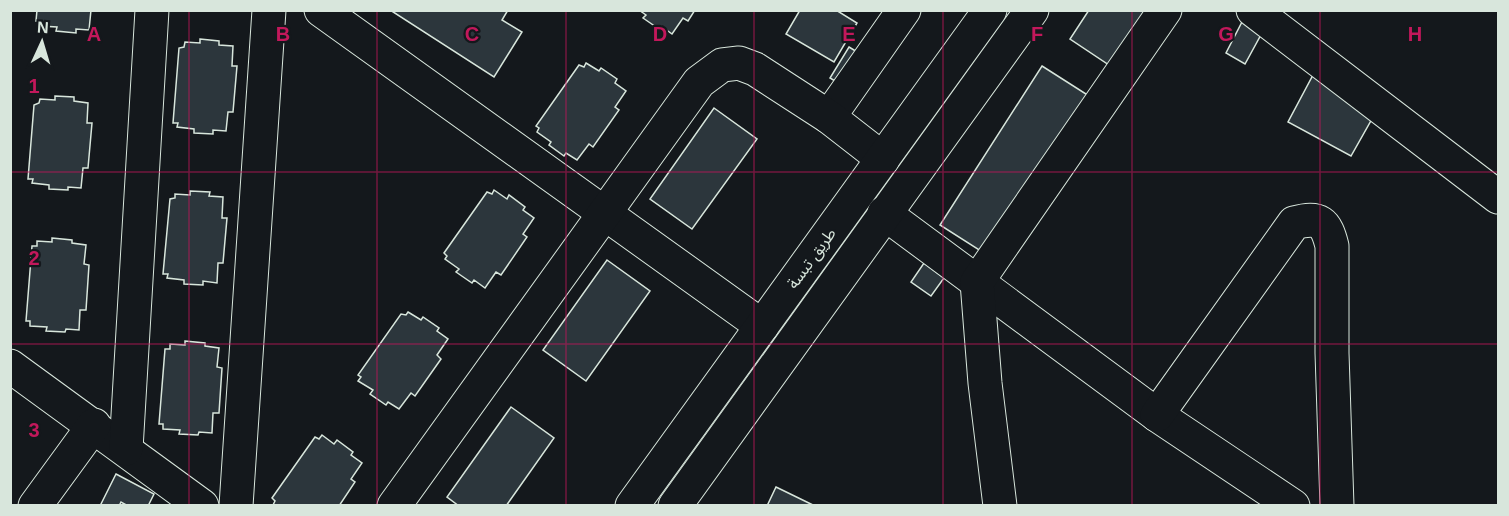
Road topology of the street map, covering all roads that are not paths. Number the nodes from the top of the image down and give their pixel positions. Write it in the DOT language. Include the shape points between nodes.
graph roads {
  1 [pos="152,10"];
  2 [pos="269,10"];
  3 [pos="321,10"];
  4 [pos="904,10"];
  5 [pos="990,10"];
  6 [pos="1032,10"];
  7 [pos="1165,10"];
  8 [pos="1253,10"];
  9 [pos="829,117"];
  10 [pos="883,159"];
  11 [pos="1498,194"];
  12 [pos="604,212"];
  13 [pos="884,213"];
  14 [pos="977,282"];
  15 [pos="762,326"];
  16 [pos="10,366"];
  17 [pos="1157,415"];
  18 [pos="94,425"];
  19 [pos="126,448"];
  20 [pos="35,506"];
  21 [pos="202,506"];
  22 [pos="236,506"];
  23 [pos="394,506"];
  24 [pos="632,506"];
  25 [pos="675,506"];
  26 [pos="1000,506"];
  27 [pos="1293,506"];
  28 [pos="1337,506"];
  1 -- 19 [label="street"];
  2 -- 22 [label="street"];
  3 -- 12 [label="street"];
  4 -- 9 [label="street"];
  5 -- 10 [label="street, طريق تبسة"];
  6 -- 13 [label="street, طريق تبسة"];
  7 -- 14 [label="street"];
  8 -- 11 [label="street"];
  9 -- 10 [label="street"];
  9 -- 12 [label="street" via="755,69 739,63 722,65 699,82"];
  10 -- 15 [label="street, طريق تبسة"];
  12 -- 15 [label="street"];
  12 -- 23 [label="street"];
  13 -- 14 [label="street"];
  13 -- 25 [label="street, طريق تبسة"];
  14 -- 17 [label="street"];
  14 -- 26 [label="street"];
  15 -- 24 [label="street, طريق تبسة"];
  16 -- 18 [label="street"];
  17 -- 27 [label="street"];
  17 -- 28 [label="street" via="1294,223 1309,219 1321,223 1328,230 1332,246"];
  18 -- 19 [label="street"];
  18 -- 20 [label="street"];
  19 -- 21 [label="street"];
}
